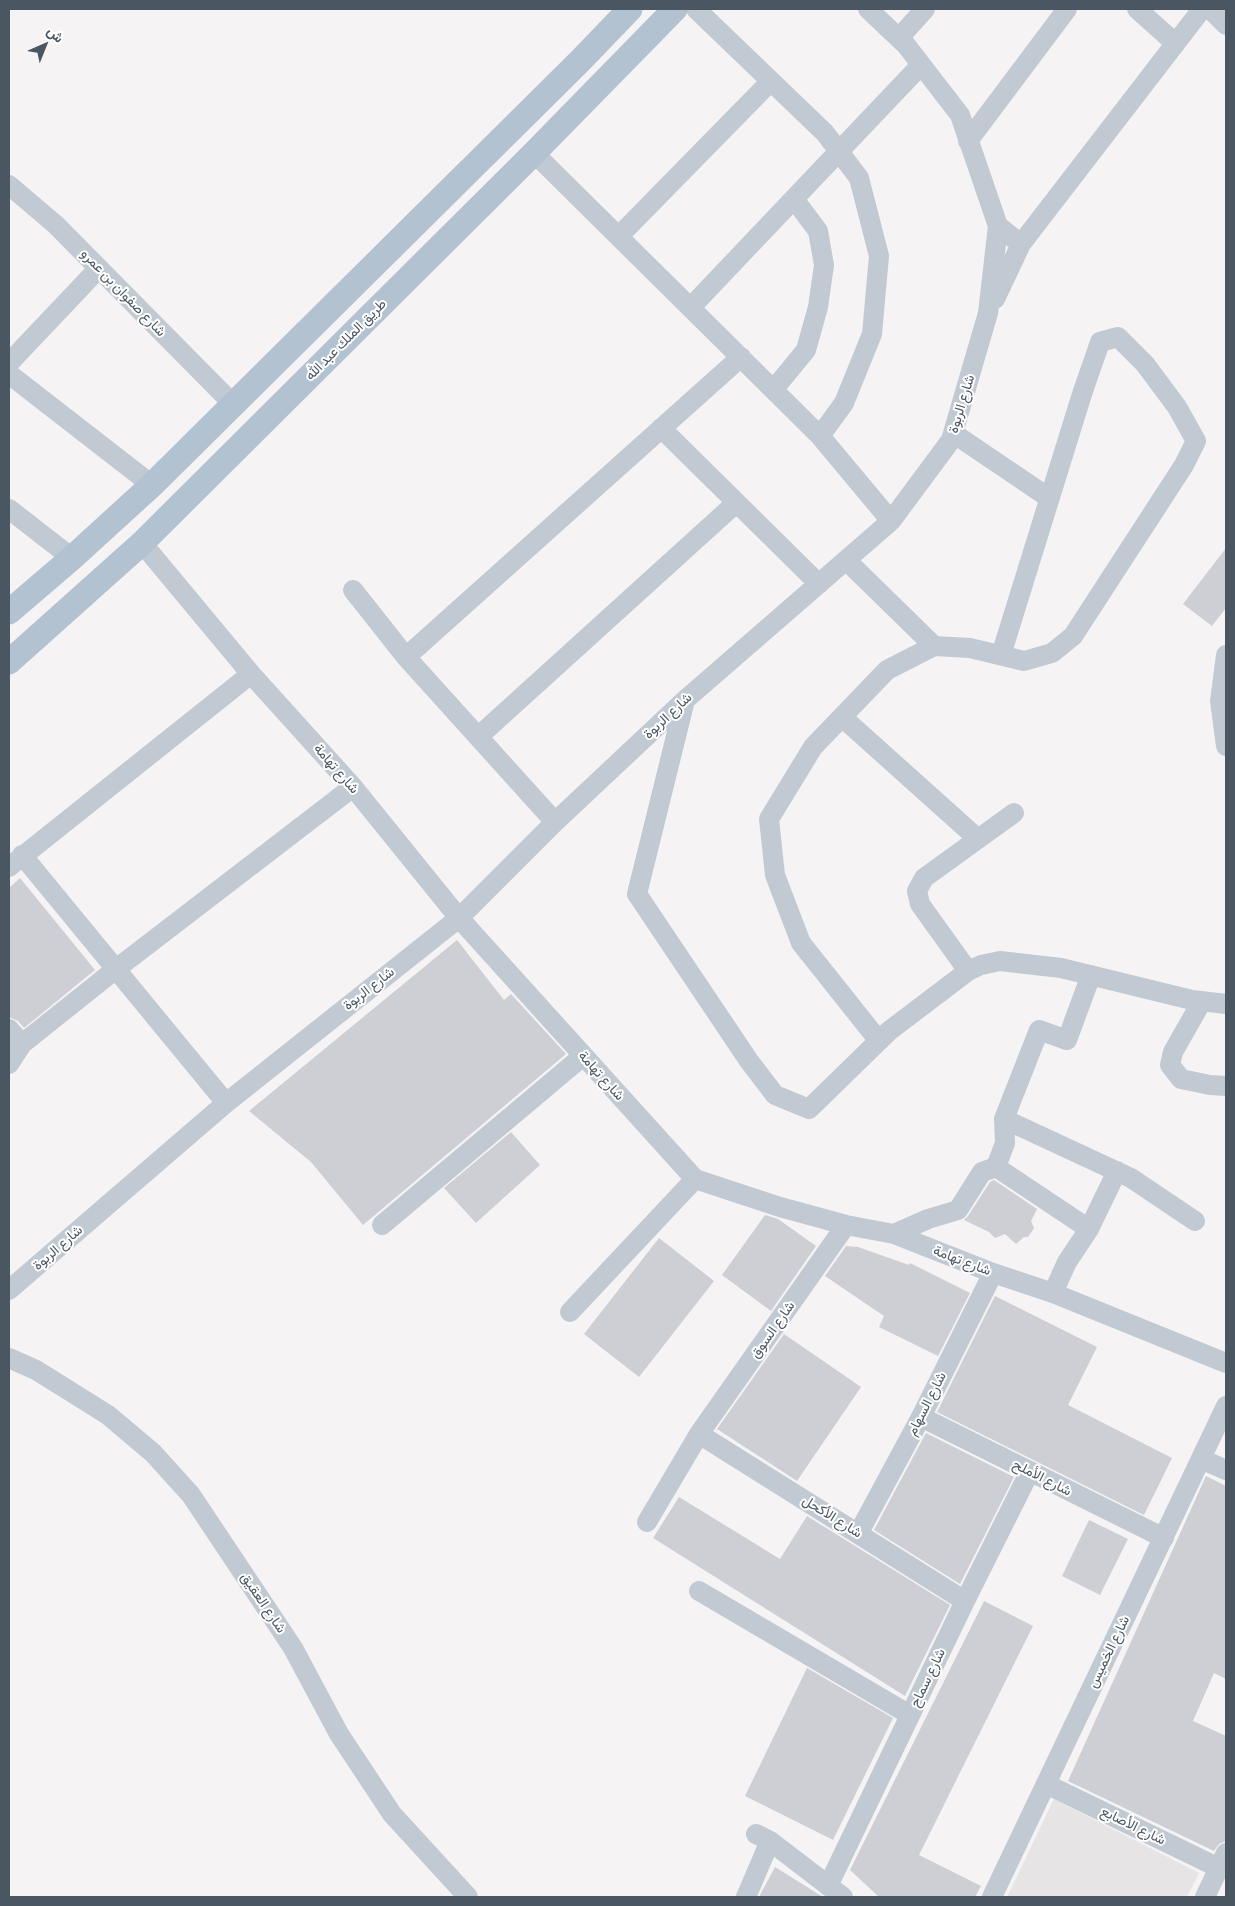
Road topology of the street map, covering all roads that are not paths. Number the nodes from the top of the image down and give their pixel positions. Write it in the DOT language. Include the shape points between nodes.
graph roads {
  1 [pos="630,9"];
  2 [pos="674,9"];
  3 [pos="696,9"];
  4 [pos="868,9"];
  5 [pos="925,9"];
  6 [pos="1067,9"];
  7 [pos="1136,9"];
  8 [pos="1202,9"];
  9 [pos="1210,9"];
  10 [pos="1226,25"];
  11 [pos="898,38"];
  12 [pos="1175,43"];
  13 [pos="921,65"];
  14 [pos="771,81"];
  15 [pos="968,141"];
  16 [pos="839,152"];
  17 [pos="534,154"];
  18 [pos="9,185"];
  19 [pos="794,199"];
  20 [pos="998,226"];
  21 [pos="619,236"];
  22 [pos="1021,244"];
  23 [pos="99,268"];
  24 [pos="691,307"];
  25 [pos="988,313"];
  26 [pos="741,357"];
  27 [pos="9,363"];
  28 [pos="9,374"];
  29 [pos="774,389"];
  30 [pos="234,405"];
  31 [pos="661,428"];
  32 [pos="953,433"];
  33 [pos="820,436"];
  34 [pos="152,485"];
  35 [pos="1049,498"];
  36 [pos="736,503"];
  37 [pos="9,509"];
  38 [pos="891,521"];
  39 [pos="142,543"];
  40 [pos="72,558"];
  41 [pos="846,560"];
  42 [pos="819,584"];
  43 [pos="353,590"];
  44 [pos="9,612"];
  45 [pos="934,646"];
  46 [pos="1001,655"];
  47 [pos="1226,655"];
  48 [pos="406,657"];
  49 [pos="9,662"];
  50 [pos="251,674"];
  51 [pos="685,700"];
  52 [pos="842,717"];
  53 [pos="479,736"];
  54 [pos="1226,746"];
  55 [pos="353,787"];
  56 [pos="1014,813"];
  57 [pos="555,822"];
  58 [pos="978,839"];
  59 [pos="16,861"];
  60 [pos="459,918"];
  61 [pos="116,969"];
  62 [pos="968,971"];
  63 [pos="1090,975"];
  64 [pos="1202,1001"];
  65 [pos="1226,1004"];
  66 [pos="9,1029"];
  67 [pos="880,1040"];
  68 [pos="22,1044"];
  69 [pos="583,1056"];
  70 [pos="9,1064"];
  71 [pos="1226,1086"];
  72 [pos="226,1102"];
  73 [pos="1004,1119"];
  74 [pos="996,1167"];
  75 [pos="1117,1171"];
  76 [pos="695,1180"];
  77 [pos="1195,1220"];
  78 [pos="846,1225"];
  79 [pos="382,1226"];
  80 [pos="1088,1229"];
  81 [pos="894,1234"];
  82 [pos="993,1273"];
  83 [pos="9,1290"];
  84 [pos="1053,1293"];
  85 [pos="570,1312"];
  86 [pos="9,1358"];
  87 [pos="1226,1363"];
  88 [pos="1226,1406"];
  89 [pos="921,1417"];
  90 [pos="699,1434"];
  91 [pos="1201,1459"];
  92 [pos="1226,1470"];
  93 [pos="1030,1471"];
  94 [pos="647,1522"];
  95 [pos="858,1534"];
  96 [pos="1164,1538"];
  97 [pos="699,1591"];
  98 [pos="965,1601"];
  99 [pos="910,1715"];
  100 [pos="1046,1784"];
  101 [pos="1223,1860"];
  102 [pos="835,1891"];
  103 [pos="468,1897"];
  104 [pos="746,1897"];
  105 [pos="992,1897"];
  106 [pos="1205,1897"];
  1 -- 30 [label="main road"];
  2 -- 17 [label="main road, طريق الملك عبد الله"];
  3 -- 14 [label="street"];
  4 -- 11 [label="street, شارع الربوة"];
  5 -- 11 [label="street"];
  6 -- 15 [label="street"];
  7 -- 12 [label="street"];
  8 -- 12 [label="street"];
  9 -- 10 [label="street"];
  11 -- 13 [label="street, شارع الربوة"];
  12 -- 22 [label="street"];
  13 -- 15 [label="street, شارع الربوة" via="960,115"];
  13 -- 16 [label="street"];
  14 -- 16 [label="street" via="825,132"];
  14 -- 21 [label="street"];
  15 -- 20 [label="street, شارع الربوة"];
  16 -- 19 [label="street"];
  16 -- 33 [label="street" via="859,178 879,256 872,334 844,403"];
  17 -- 21 [label="street"];
  17 -- 39 [label="main road, طريق الملك عبد الله"];
  18 -- 23 [label="street, شارع صفوان بن عمرو"];
  19 -- 24 [label="street"];
  19 -- 29 [label="street" via="818,231 824,265 818,307 806,350"];
  20 -- 22 [label="street"];
  20 -- 25 [label="street, شارع الربوة"];
  21 -- 24 [label="street"];
  22 -- 25 [label="street"];
  23 -- 27 [label="street"];
  23 -- 30 [label="street, شارع صفوان بن عمرو"];
  24 -- 26 [label="street"];
  25 -- 32 [label="street, شارع الربوة"];
  26 -- 29 [label="street"];
  26 -- 31 [label="street"];
  28 -- 34 [label="street"];
  29 -- 33 [label="street"];
  30 -- 34 [label="main road"];
  31 -- 36 [label="street"];
  31 -- 48 [label="street"];
  32 -- 35 [label="street"];
  32 -- 38 [label="street, شارع الربوة"];
  33 -- 38 [label="street"];
  34 -- 40 [label="main road"];
  35 -- 46 [label="street"];
  35 -- 46 [label="street" via="1100,342 1118,337 1145,364 1177,407 1196,441 1155,511 1073,636 1052,653 1024,661"];
  36 -- 42 [label="street"];
  36 -- 53 [label="street"];
  37 -- 40 [label="street"];
  38 -- 41 [label="street, شارع الربوة"];
  39 -- 49 [label="main road, طريق الملك عبد الله"];
  39 -- 50 [label="street, شارع تهامة"];
  40 -- 44 [label="main road"];
  41 -- 42 [label="street, شارع الربوة"];
  41 -- 45 [label="street"];
  42 -- 51 [label="street, شارع الربوة"];
  43 -- 48 [label="street"];
  45 -- 46 [label="street" via="970,648"];
  45 -- 52 [label="street" via="887,670"];
  47 -- 54 [label="street" via="1220,701"];
  48 -- 53 [label="street"];
  50 -- 55 [label="street, شارع تهامة"];
  50 -- 59 [label="street"];
  51 -- 57 [label="street, شارع الربوة"];
  51 -- 67 [label="street" via="637,894 748,1062 775,1095 809,1109"];
  52 -- 58 [label="street"];
  52 -- 67 [label="street" via="813,747 770,819 775,875 801,943"];
  53 -- 57 [label="street"];
  55 -- 60 [label="street, شارع تهامة"];
  55 -- 61 [label="street"];
  56 -- 58 [label="street"];
  57 -- 60 [label="street, شارع الربوة"];
  58 -- 62 [label="street" via="924,878 917,890 920,904"];
  59 -- 61 [label="street"];
  60 -- 69 [label="street, شارع تهامة"];
  60 -- 72 [label="street, شارع الربوة"];
  61 -- 68 [label="street"];
  61 -- 72 [label="street"];
  62 -- 63 [label="street" via="1000,961 1062,968"];
  62 -- 67 [label="street"];
  63 -- 64 [label="street"];
  63 -- 73 [label="street" via="1067,1040 1039,1030"];
  64 -- 65 [label="street"];
  64 -- 71 [label="street" via="1173,1052 1170,1065 1181,1079"];
  66 -- 68 [label="street"];
  68 -- 70 [label="street"];
  69 -- 76 [label="street, شارع تهامة"];
  69 -- 79 [label="street"];
  72 -- 83 [label="street, شارع الربوة"];
  73 -- 74 [label="street" via="1005,1143"];
  73 -- 75 [label="street"];
  74 -- 80 [label="street"];
  74 -- 81 [label="street" via="982,1172 958,1210"];
  75 -- 77 [label="street"];
  75 -- 80 [label="street"];
  76 -- 78 [label="street, شارع تهامة"];
  76 -- 85 [label="street"];
  78 -- 81 [label="street, شارع تهامة"];
  78 -- 90 [label="street, شارع السوق"];
  80 -- 84 [label="street" via="1067,1262"];
  81 -- 82 [label="street, شارع تهامة"];
  82 -- 84 [label="street, شارع تهامة"];
  82 -- 89 [label="street, شارع السهام"];
  84 -- 87 [label="street, شارع تهامة"];
  86 -- 103 [label="street, شارع العقيق" via="36,1370 108,1416 153,1453 191,1495 294,1648 340,1734 392,1814"];
  88 -- 91 [label="street, شارع الخميس"];
  89 -- 93 [label="street, شارع الأملح"];
  89 -- 95 [label="street, شارع السهام"];
  90 -- 94 [label="street, شارع السوق"];
  90 -- 95 [label="street, شارع الأكحل"];
  91 -- 92 [label="street"];
  91 -- 96 [label="street, شارع الخميس"];
  93 -- 96 [label="street, شارع الأملح"];
  93 -- 98 [label="street, شارع سماح"];
  95 -- 98 [label="street, شارع الأكحل"];
  96 -- 100 [label="street, شارع الخميس"];
  97 -- 99 [label="street"];
  98 -- 99 [label="street, شارع سماح"];
  99 -- 102 [label="street, شارع سماح"];
  100 -- 101 [label="street, شارع الأصابع"];
  100 -- 105 [label="street, شارع الخميس"];
  101 -- 106 [label="street"];
  102 -- 104 [label="street" via="763,1838"];
}
